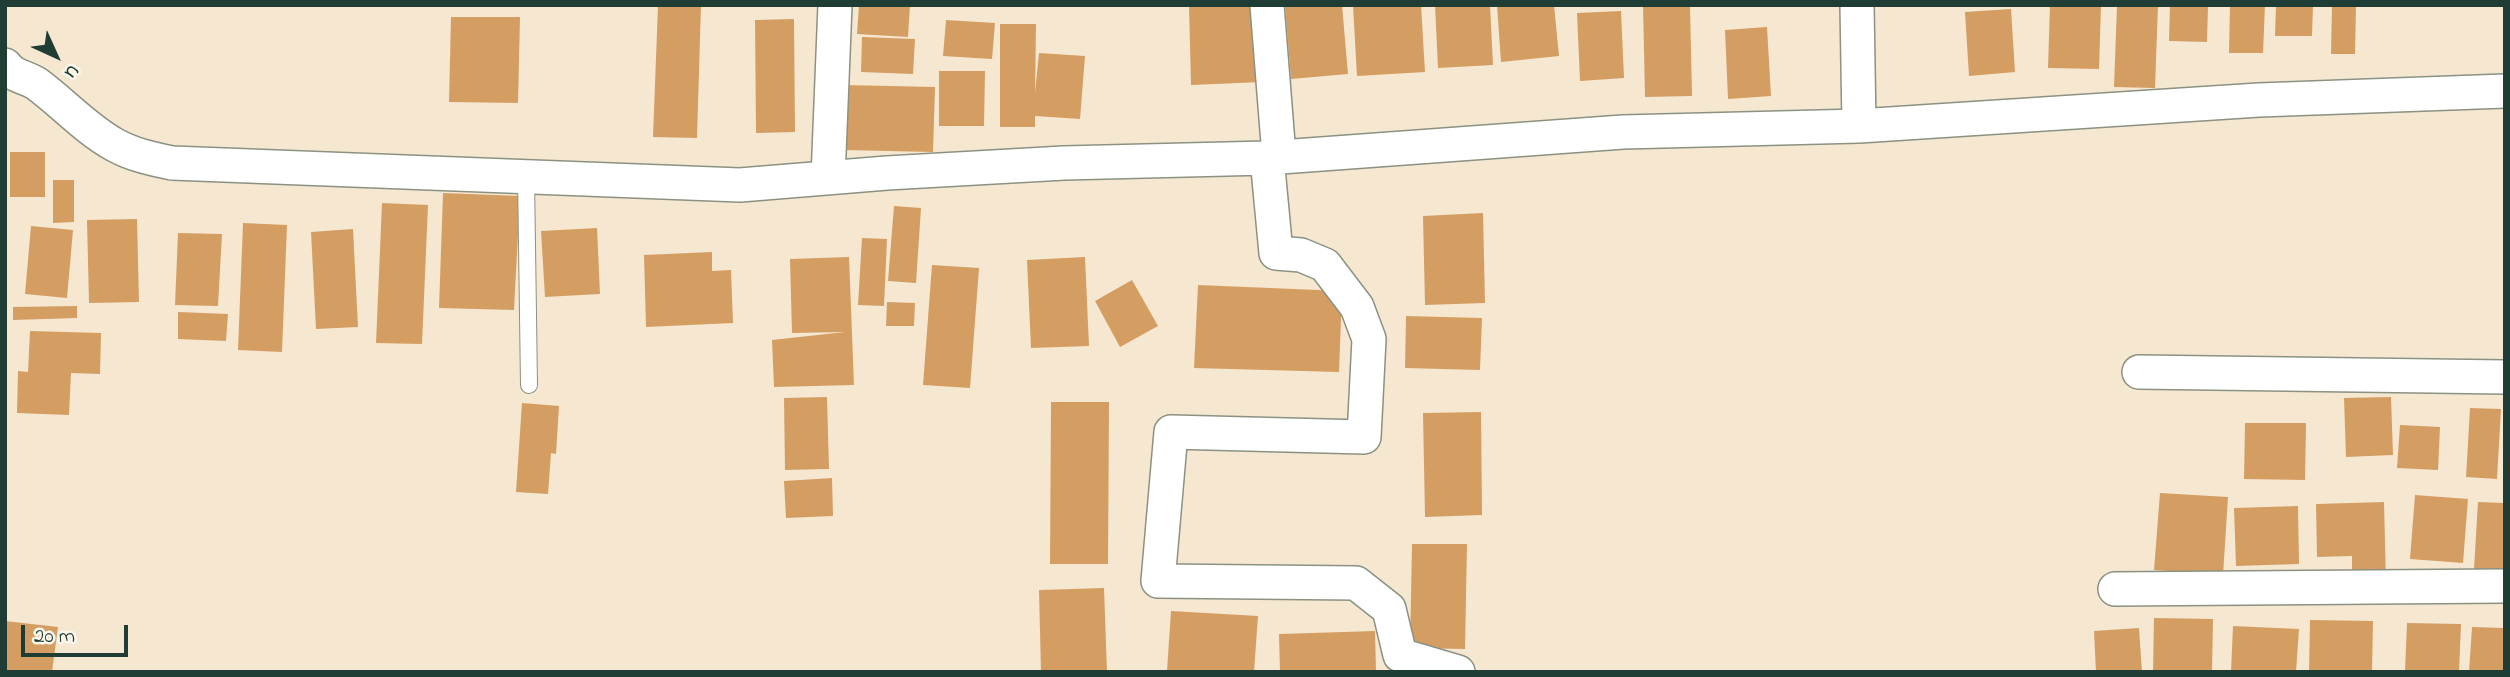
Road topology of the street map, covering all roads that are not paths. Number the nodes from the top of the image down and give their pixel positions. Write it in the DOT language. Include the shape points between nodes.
graph roads {
  1 [pos="835,5"];
  2 [pos="1267,5"];
  3 [pos="1857,5"];
  4 [pos="7,77"];
  5 [pos="2505,91"];
  6 [pos="1859,126"];
  7 [pos="1273,157"];
  8 [pos="526,175"];
  9 [pos="828,178"];
  10 [pos="2139,372"];
  11 [pos="2505,377"];
  12 [pos="529,385"];
  13 [pos="2505,586"];
  14 [pos="2115,589"];
  15 [pos="1458,672"];
  1 -- 9 [label="street"];
  2 -- 7 [label="street"];
  3 -- 6 [label="street"];
  4 -- 8 [label="street" via="33,81 116,146 173,163"];
  5 -- 6 [label="street" via="2259,100"];
  6 -- 7 [label="street" via="1623,132"];
  7 -- 9 [label="street" via="1064,163"];
  7 -- 15 [label="street" via="1276,253 1301,255 1325,265 1357,307 1369,339 1364,437 1171,432 1158,581 1356,583 1389,609 1400,655"];
  8 -- 9 [label="street" via="740,185"];
  8 -- 12 [label="lane"];
  10 -- 11 [label="street"];
  13 -- 14 [label="street"];
}
